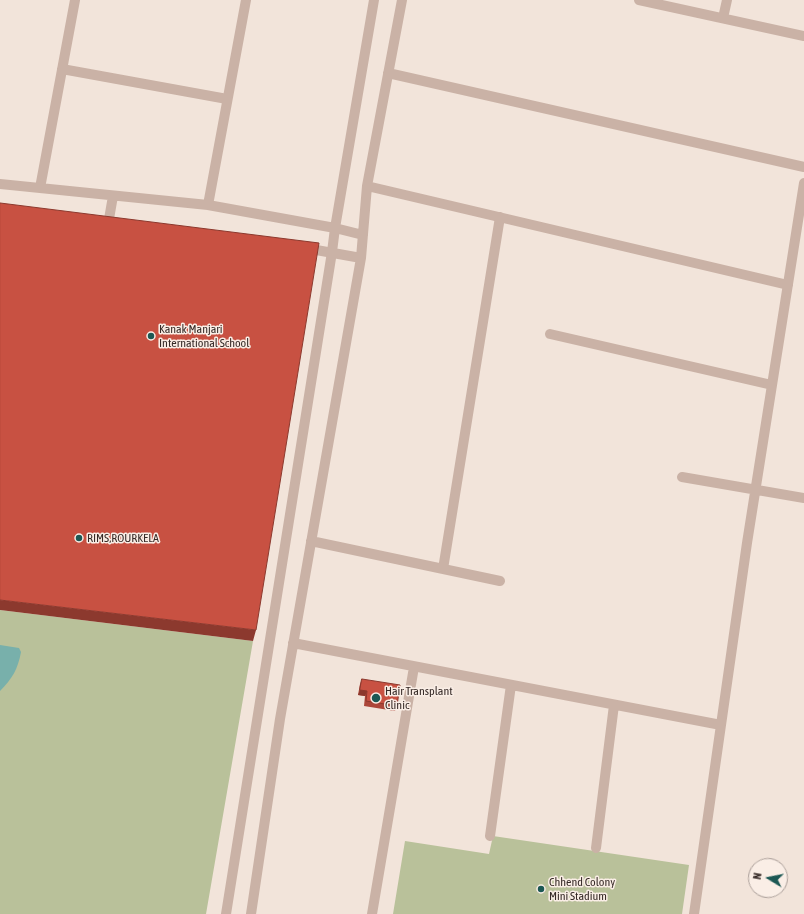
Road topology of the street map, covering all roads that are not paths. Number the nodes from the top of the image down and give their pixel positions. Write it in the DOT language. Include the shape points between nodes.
graph roads {
  1 [pos="75,0"];
  2 [pos="246,0"];
  3 [pos="374,0"];
  4 [pos="402,0"];
  5 [pos="640,0"];
  6 [pos="727,0"];
  7 [pos="723,18"];
  8 [pos="804,36"];
  9 [pos="62,70"];
  10 [pos="388,73"];
  11 [pos="227,99"];
  12 [pos="804,167"];
  13 [pos="804,183"];
  14 [pos="0,184"];
  15 [pos="367,186"];
  16 [pos="40,188"];
  17 [pos="113,196"];
  18 [pos="208,205"];
  19 [pos="802,213"];
  20 [pos="500,217"];
  21 [pos="109,219"];
  22 [pos="335,228"];
  23 [pos="363,235"];
  24 [pos="294,246"];
  25 [pos="332,252"];
  26 [pos="360,258"];
  27 [pos="788,286"];
  28 [pos="550,334"];
  29 [pos="772,385"];
  30 [pos="682,477"];
  31 [pos="755,490"];
  32 [pos="804,498"];
  33 [pos="311,542"];
  34 [pos="443,569"];
  35 [pos="500,581"];
  36 [pos="293,643"];
  37 [pos="414,667"];
  38 [pos="511,685"];
  39 [pos="614,705"];
  40 [pos="721,725"];
  41 [pos="490,836"];
  42 [pos="596,848"];
  43 [pos="226,914"];
  44 [pos="251,914"];
  45 [pos="372,914"];
  46 [pos="694,914"];
  1 -- 9 [label="street"];
  2 -- 11 [label="street"];
  3 -- 22 [label="street"];
  4 -- 10 [label="street"];
  5 -- 7 [label="street"];
  6 -- 7 [label="street"];
  7 -- 8 [label="street"];
  9 -- 11 [label="street"];
  9 -- 16 [label="street"];
  10 -- 12 [label="street"];
  10 -- 15 [label="street"];
  11 -- 18 [label="street"];
  13 -- 19 [label="street"];
  14 -- 16 [label="street"];
  15 -- 20 [label="street"];
  15 -- 23 [label="street"];
  16 -- 17 [label="street"];
  17 -- 18 [label="street"];
  17 -- 21 [label="street"];
  18 -- 22 [label="street"];
  19 -- 27 [label="street"];
  20 -- 27 [label="street"];
  20 -- 34 [label="street"];
  22 -- 23 [label="street"];
  22 -- 25 [label="street"];
  23 -- 26 [label="street"];
  24 -- 25 [label="street"];
  25 -- 26 [label="street"];
  25 -- 43 [label="street"];
  26 -- 33 [label="street"];
  27 -- 29 [label="street"];
  28 -- 29 [label="street"];
  29 -- 31 [label="street"];
  30 -- 31 [label="street"];
  31 -- 32 [label="street"];
  31 -- 40 [label="street"];
  33 -- 34 [label="street"];
  33 -- 36 [label="street"];
  34 -- 35 [label="street"];
  36 -- 37 [label="street"];
  36 -- 44 [label="street"];
  37 -- 38 [label="street"];
  37 -- 45 [label="street"];
  38 -- 39 [label="street"];
  38 -- 41 [label="street"];
  39 -- 40 [label="street"];
  39 -- 42 [label="street"];
  40 -- 46 [label="street"];
}
